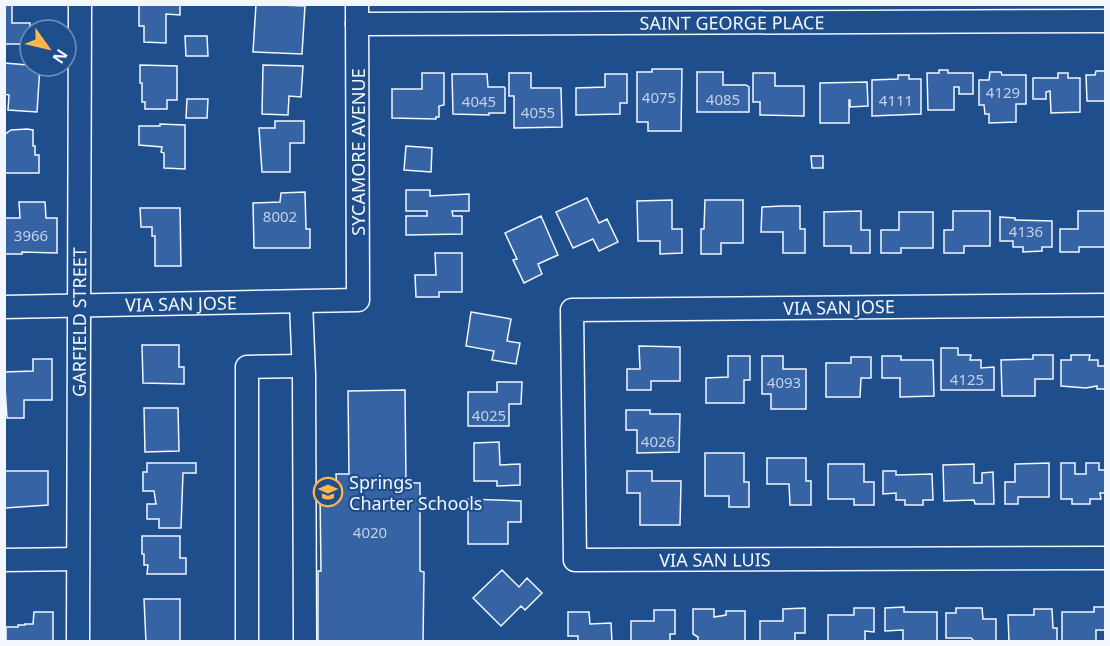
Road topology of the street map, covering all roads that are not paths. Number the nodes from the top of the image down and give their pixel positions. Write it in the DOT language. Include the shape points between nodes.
graph roads {
  1 [pos="80,4"];
  2 [pos="357,14"];
  3 [pos="1106,21"];
  4 [pos="358,300"];
  5 [pos="301,302"];
  6 [pos="1106,305"];
  7 [pos="80,306"];
  8 [pos="4,307"];
  9 [pos="572,310"];
  10 [pos="303,366"];
  11 [pos="1106,558"];
  12 [pos="78,559"];
  13 [pos="4,560"];
  14 [pos="78,642"];
  15 [pos="247,642"];
  16 [pos="305,642"];
  1 -- 7 [label="street, GARFIELD STREET"];
  2 -- 3 [label="street, SAINT GEORGE PLACE"];
  2 -- 4 [label="street, SYCAMORE AVENUE"];
  4 -- 5 [label="street, VIA SAN JOSE"];
  5 -- 7 [label="street, VIA SAN JOSE"];
  5 -- 10 [label="street"];
  6 -- 9 [label="street, VIA SAN JOSE"];
  7 -- 8 [label="street, VIA SAN JOSE"];
  7 -- 12 [label="street, GARFIELD STREET"];
  9 -- 11 [label="street, VIA SAN LUIS" via="575,560"];
  10 -- 15 [label="street" via="247,367"];
  10 -- 16 [label="street"];
  12 -- 13 [label="street"];
  12 -- 14 [label="street, GARFIELD STREET"];
}
